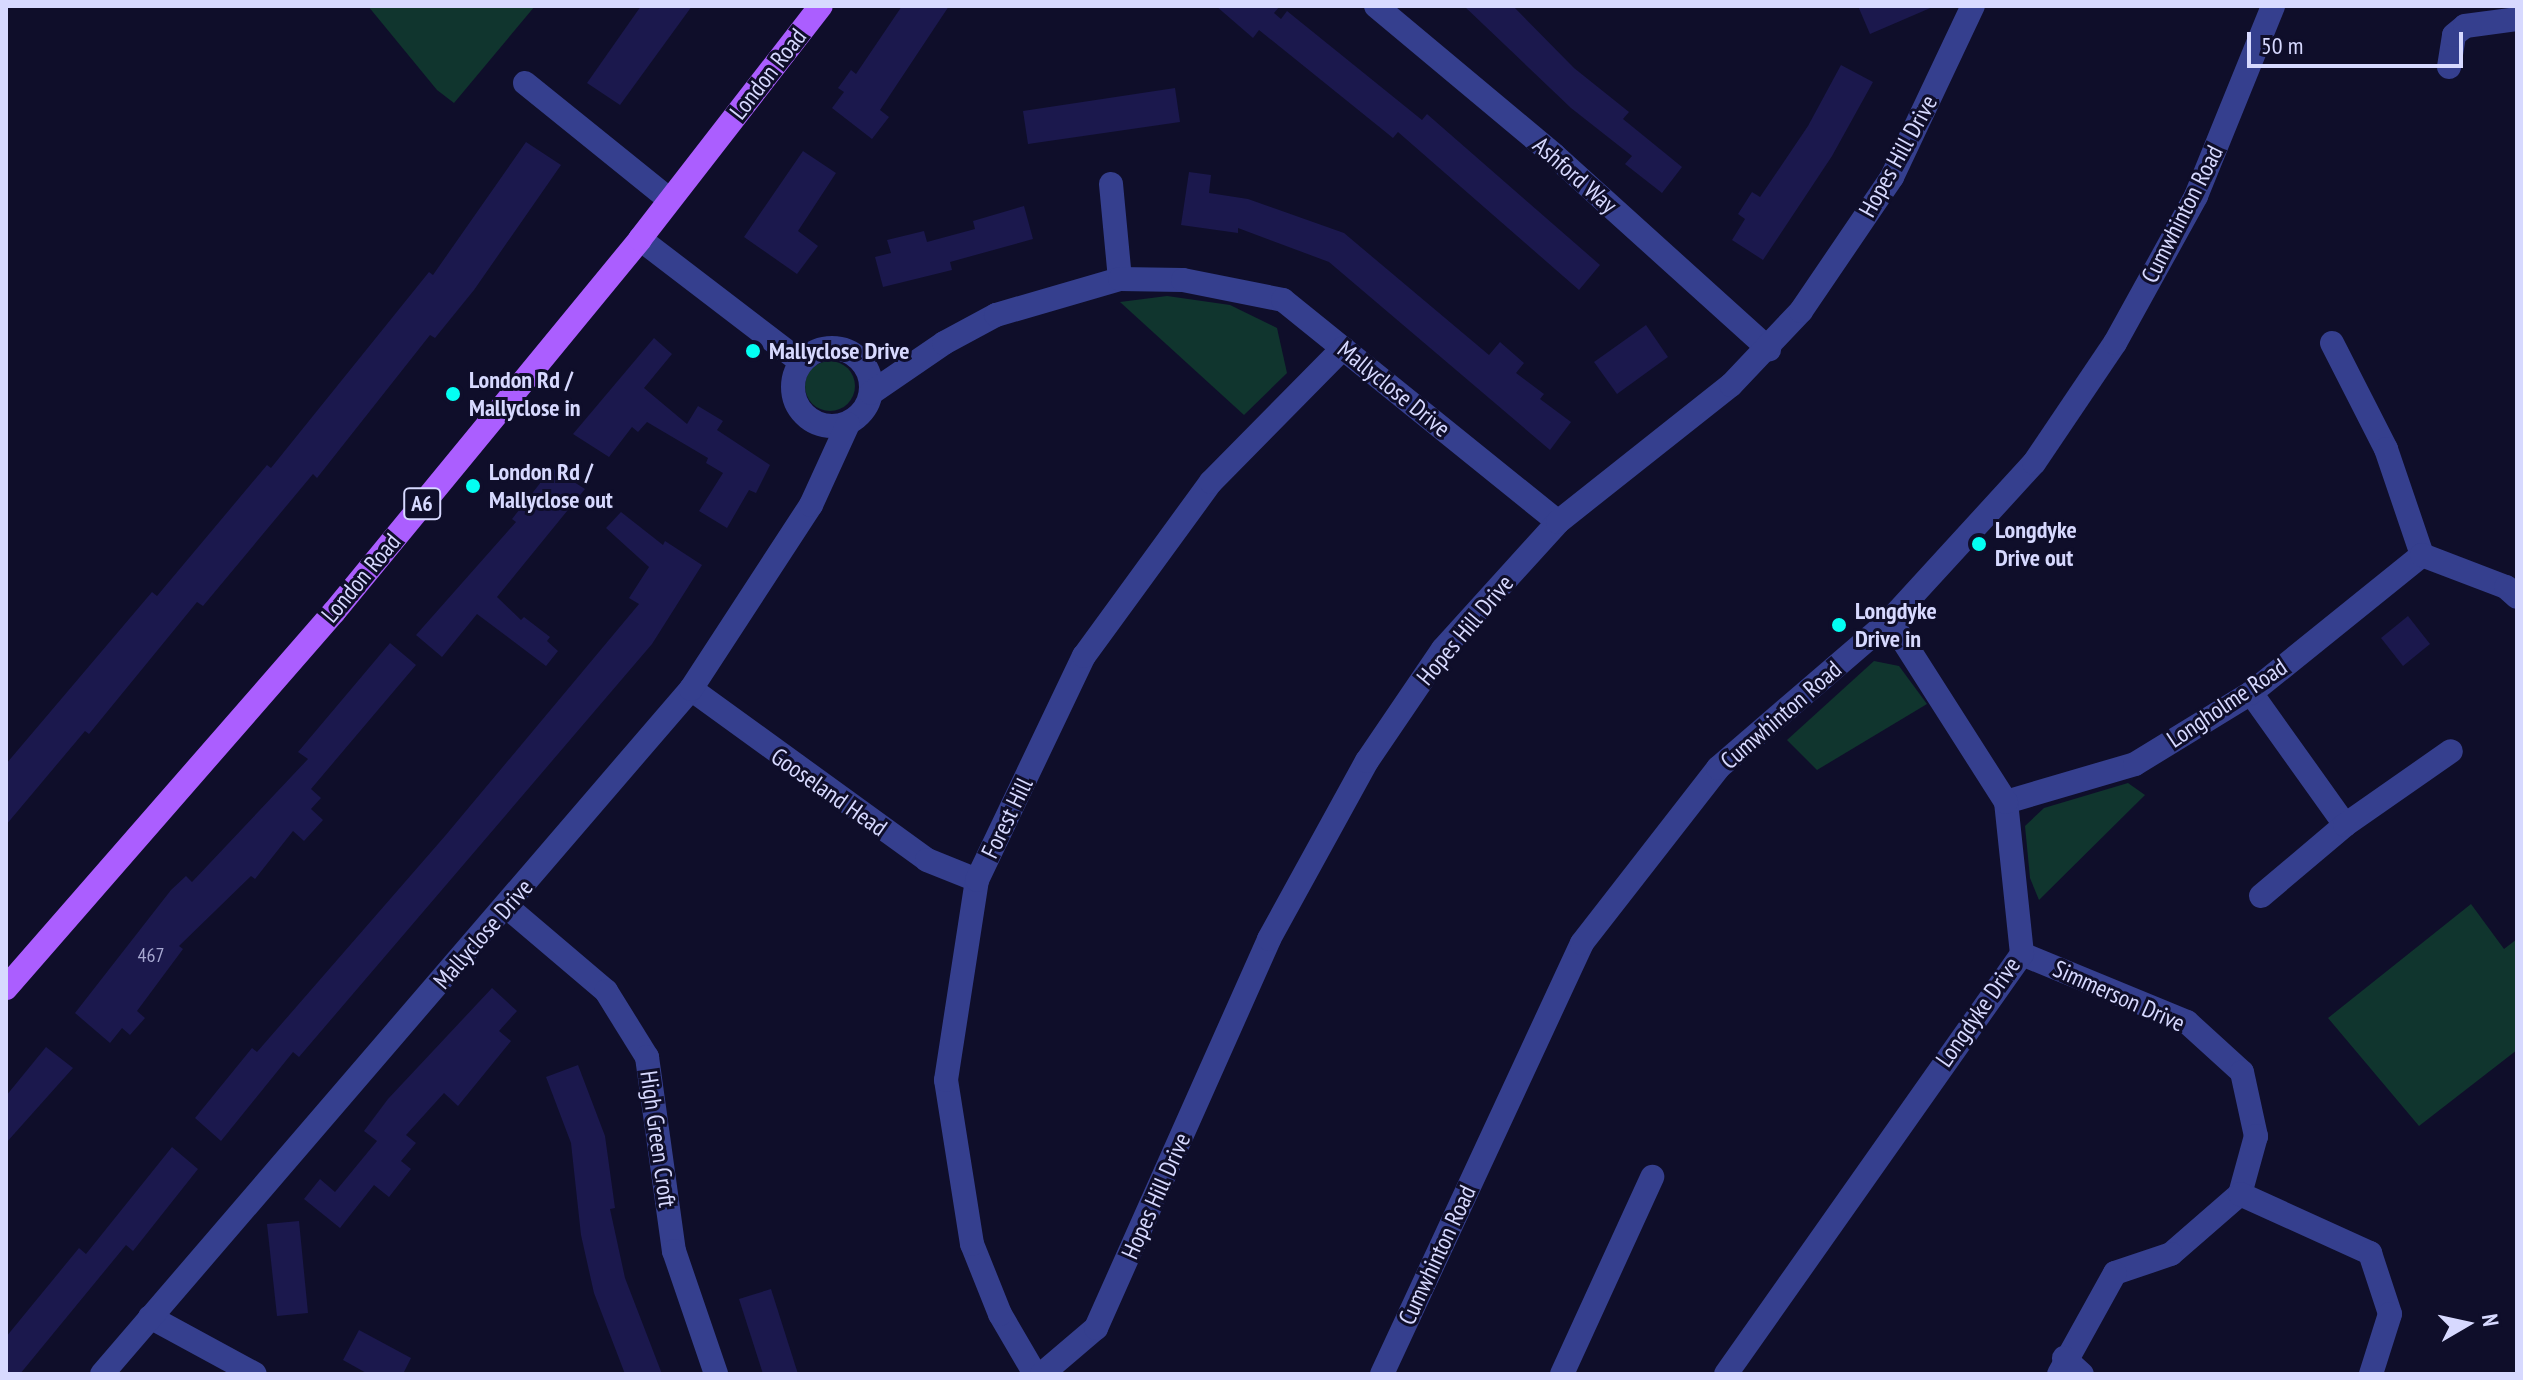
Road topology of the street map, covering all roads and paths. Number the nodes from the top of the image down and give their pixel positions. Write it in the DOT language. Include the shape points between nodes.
graph roads {
  1 [pos="821,6"];
  2 [pos="1376,6"];
  3 [pos="1973,6"];
  4 [pos="2273,6"];
  5 [pos="2517,19"];
  6 [pos="2449,67"];
  7 [pos="525,83"];
  8 [pos="1111,184"];
  9 [pos="670,200"];
  10 [pos="640,239"];
  11 [pos="1120,279"];
  12 [pos="2332,343"];
  13 [pos="1343,348"];
  14 [pos="1769,349"];
  15 [pos="801,362"];
  16 [pos="871,393"];
  17 [pos="848,424"];
  18 [pos="1558,522"];
  19 [pos="2422,555"];
  20 [pos="2517,597"];
  21 [pos="1890,620"];
  22 [pos="691,689"];
  23 [pos="2251,693"];
  24 [pos="2451,751"];
  25 [pos="2006,802"];
  26 [pos="2345,825"];
  27 [pos="977,880"];
  28 [pos="2261,896"];
  29 [pos="507,907"];
  30 [pos="2022,954"];
  31 [pos="6,988"];
  32 [pos="1652,1177"];
  33 [pos="2240,1194"];
  34 [pos="150,1317"];
  35 [pos="2068,1369"];
  36 [pos="102,1374"];
  37 [pos="255,1374"];
  38 [pos="716,1374"];
  39 [pos="1035,1374"];
  40 [pos="1042,1374"];
  41 [pos="1382,1374"];
  42 [pos="1562,1374"];
  43 [pos="1726,1374"];
  44 [pos="2371,1374"];
  1 -- 9 [label="main road, London Road / A6"];
  2 -- 14 [label="street, Ashford Way" via="1554,155"];
  3 -- 14 [label="street, Hopes Hill Drive" via="1892,177"];
  4 -- 21 [label="street, Cumwhinton Road" via="2196,196 2115,343 2034,463"];
  5 -- 6 [label="street" via="2465,26 2454,35"];
  7 -- 9 [label="street"];
  8 -- 11 [label="street"];
  9 -- 10 [label="main road, London Road / A6"];
  10 -- 15 [label="street"];
  10 -- 31 [label="main road, London Road / A6" via="334,612"];
  11 -- 13 [label="street, Mallyclose Drive" via="1183,280 1283,300"];
  11 -- 16 [label="street, Mallyclose Drive" via="996,315"];
  12 -- 19 [label="street" via="2386,449"];
  13 -- 18 [label="street, Mallyclose Drive"];
  13 -- 27 [label="street, Forest Hill" via="1211,482 1084,656"];
  14 -- 18 [label="street, Hopes Hill Drive"];
  15 -- 16 [label="street" via="819,350 852,353 868,370"];
  15 -- 17 [label="street" via="792,385 798,407 814,423"];
  16 -- 17 [label="street, Mallyclose Drive" via="867,406"];
  17 -- 22 [label="street, Mallyclose Drive" via="811,505"];
  18 -- 40 [label="street, Hopes Hill Drive" via="1443,649 1367,761 1269,939 1096,1328"];
  19 -- 20 [label="street" via="2506,587"];
  19 -- 23 [label="street, Longholme Road"];
  21 -- 25 [label="street, Longdyke Drive"];
  21 -- 41 [label="street, Cumwhinton Road" via="1718,768 1582,943"];
  22 -- 27 [label="street, Gooseland Head" via="927,860"];
  22 -- 29 [label="street, Mallyclose Drive"];
  23 -- 25 [label="street, Longholme Road" via="2135,764"];
  23 -- 26 [label="street"];
  24 -- 26 [label="street"];
  25 -- 30 [label="street, Longdyke Drive"];
  26 -- 28 [label="street"];
  27 -- 39 [label="street, Forest Hill" via="946,1080 972,1244 1000,1314"];
  29 -- 34 [label="street, Mallyclose Drive"];
  29 -- 38 [label="street, High Green Croft" via="606,991 647,1057 674,1251"];
  30 -- 33 [label="street, Simmerson Drive" via="2187,1022 2242,1072 2256,1136"];
  30 -- 43 [label="street, Longdyke Drive"];
  32 -- 42 [label="street"];
  33 -- 35 [label="street" via="2171,1254 2115,1273"];
  33 -- 44 [label="street" via="2370,1253 2390,1314"];
  34 -- 36 [label="street, Mallyclose Drive"];
  34 -- 37 [label="street"];
}
